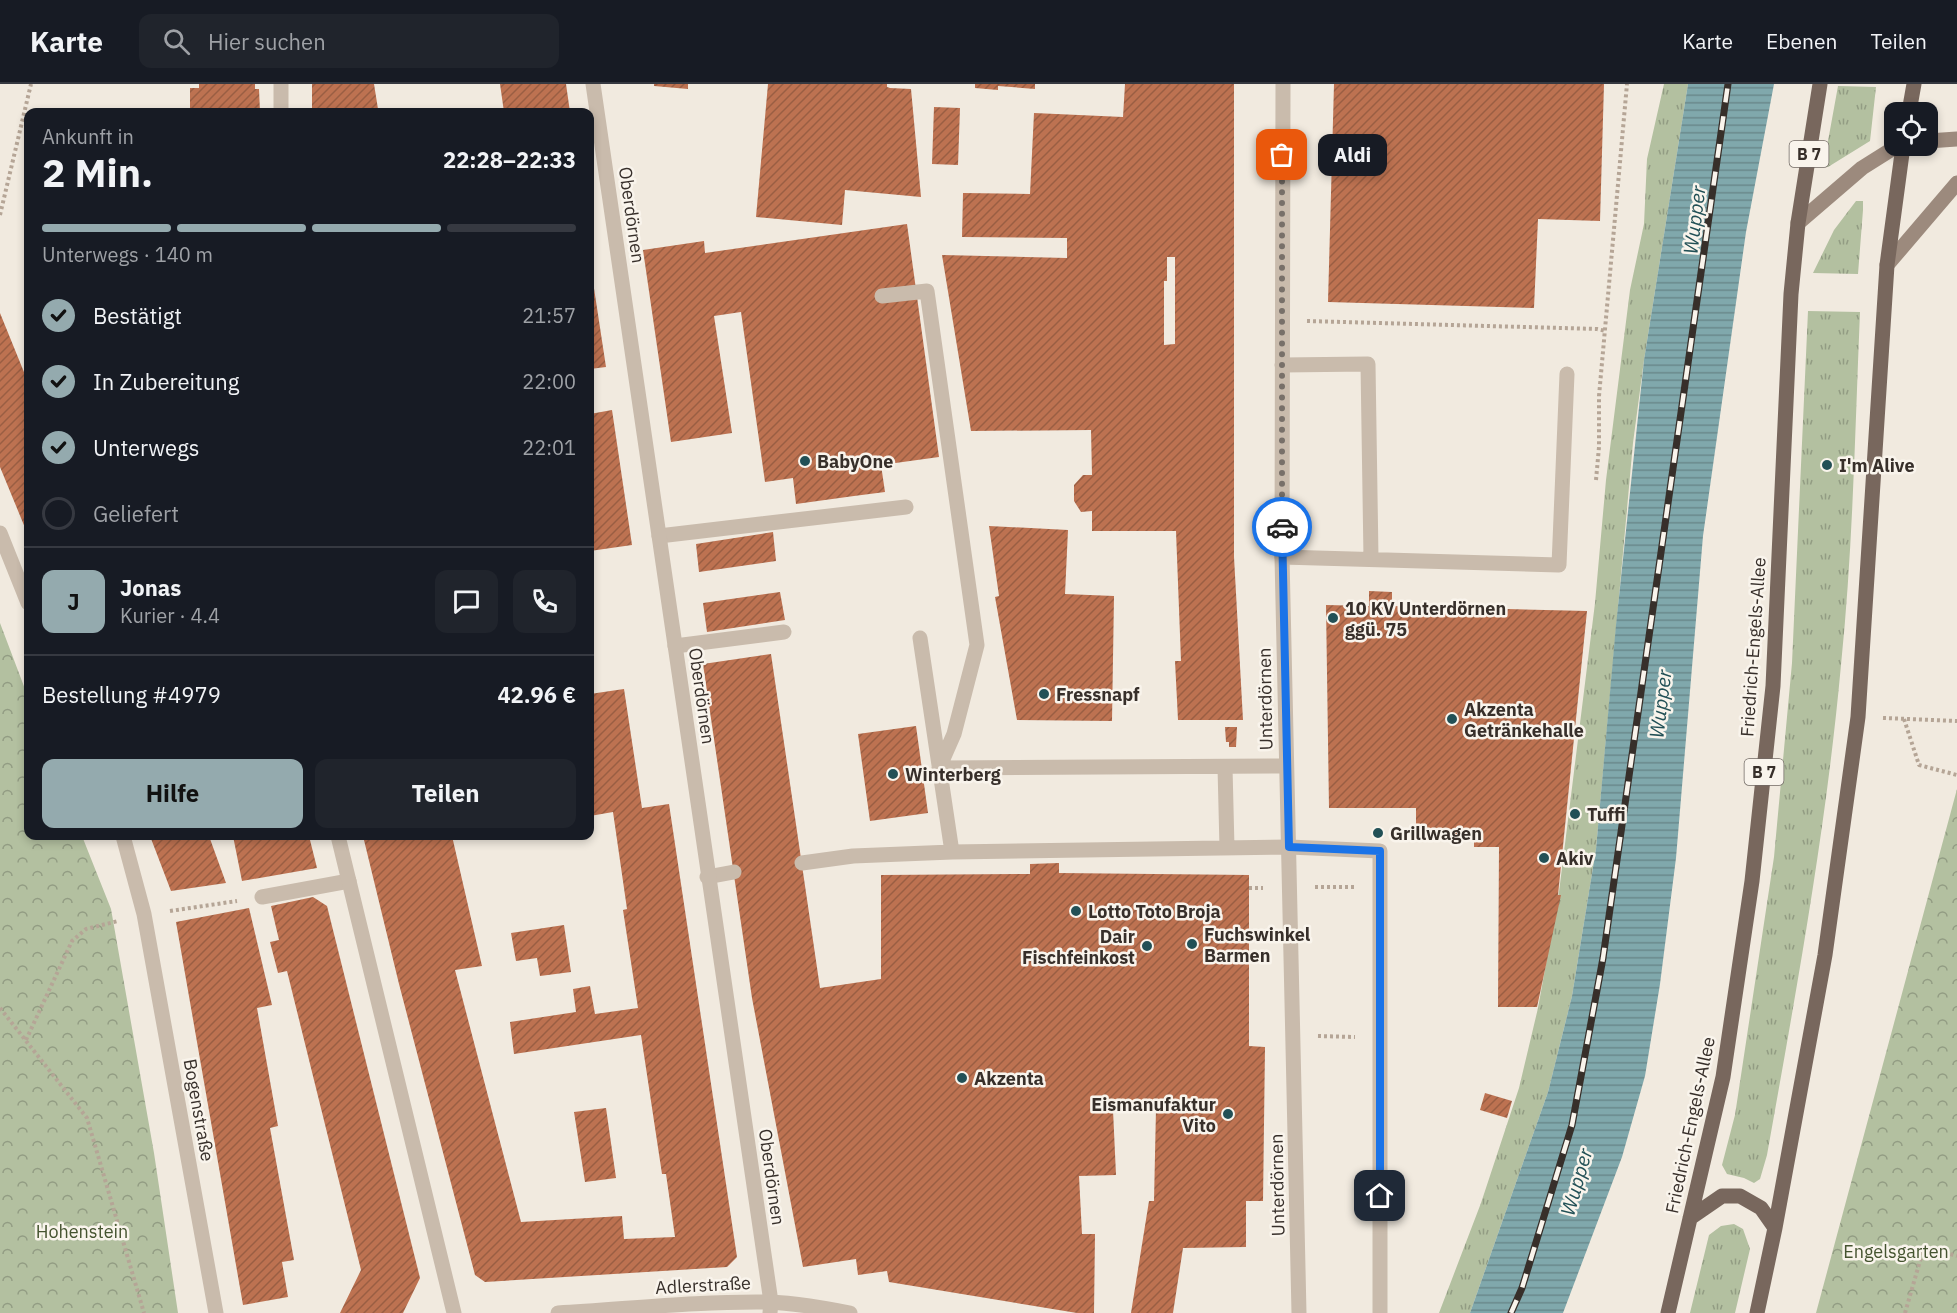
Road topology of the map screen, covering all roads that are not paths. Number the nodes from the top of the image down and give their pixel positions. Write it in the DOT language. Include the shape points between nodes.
graph roads {
  1 [pos="281,84"];
  2 [pos="592,84"];
  3 [pos="1283,84"];
  4 [pos="1820,84"];
  5 [pos="1914,84"];
  6 [pos="1911,102"];
  7 [pos="281,108"];
  8 [pos="1957,140"];
  9 [pos="1938,141"];
  10 [pos="1884,155"];
  11 [pos="1902,156"];
  12 [pos="1957,183"];
  13 [pos="1798,223"];
  14 [pos="1887,265"];
  15 [pos="882,296"];
  16 [pos="1282,364"];
  17 [pos="1567,374"];
  18 [pos="906,507"];
  19 [pos="0,533"];
  20 [pos="659,536"];
  21 [pos="1282,557"];
  22 [pos="1371,558"];
  23 [pos="24,593"];
  24 [pos="784,632"];
  25 [pos="920,638"];
  26 [pos="675,646"];
  27 [pos="1225,766"];
  28 [pos="1286,766"];
  29 [pos="939,768"];
  30 [pos="124,840"];
  31 [pos="339,840"];
  32 [pos="1289,847"];
  33 [pos="1227,848"];
  34 [pos="952,852"];
  35 [pos="802,863"];
  36 [pos="734,872"];
  37 [pos="707,877"];
  38 [pos="350,881"];
  39 [pos="262,897"];
  40 [pos="1690,1218"];
  41 [pos="1775,1228"];
  42 [pos="770,1308"];
  43 [pos="216,1313"];
  44 [pos="454,1313"];
  45 [pos="558,1313"];
  46 [pos="850,1313"];
  47 [pos="1299,1313"];
  48 [pos="1380,1313"];
  49 [pos="1668,1313"];
  50 [pos="1757,1313"];
  1 -- 7 [label="street"];
  2 -- 20 [label="street, Oberdörnen"];
  3 -- 16 [label="street, Unterdörnen"];
  4 -- 13 [label="main road, Friedrich-Engels-Allee / B 7"];
  5 -- 6 [label="main road"];
  8 -- 9 [label="main road"];
  10 -- 13 [label="main road" via="1862,168"];
  11 -- 14 [label="main road"];
  12 -- 14 [label="main road"];
  13 -- 40 [label="main road, Friedrich-Engels-Allee / B 7" via="1791,294 1773,686 1752,881 1723,1077"];
  14 -- 41 [label="main road" via="1858,717 1825,955"];
  15 -- 29 [label="street" via="927,291 977,645 954,734"];
  16 -- 21 [label="street, Unterdörnen"];
  16 -- 22 [label="street" via="1368,364"];
  17 -- 22 [label="street" via="1559,565"];
  18 -- 20 [label="street"];
  19 -- 23 [label="street"];
  20 -- 26 [label="street, Oberdörnen"];
  21 -- 22 [label="street"];
  21 -- 28 [label="street, Unterdörnen"];
  24 -- 26 [label="street"];
  25 -- 29 [label="street"];
  26 -- 37 [label="street, Oberdörnen"];
  27 -- 28 [label="street"];
  27 -- 29 [label="street"];
  27 -- 33 [label="street"];
  28 -- 32 [label="street, Unterdörnen"];
  29 -- 34 [label="street"];
  30 -- 43 [label="street, Bogenstraße" via="144,914"];
  31 -- 38 [label="street"];
  32 -- 33 [label="street"];
  32 -- 47 [label="street, Unterdörnen"];
  32 -- 48 [label="street" via="1380,851"];
  33 -- 34 [label="street"];
  34 -- 35 [label="street"];
  36 -- 37 [label="street"];
  37 -- 42 [label="street, Oberdörnen"];
  38 -- 39 [label="street"];
  38 -- 44 [label="street"];
  40 -- 41 [label="main road" via="1722,1196 1740,1196 1761,1208"];
  40 -- 49 [label="main road, Friedrich-Engels-Allee / B 7"];
  41 -- 50 [label="main road"];
  42 -- 45 [label="street, Adlerstraße" via="735,1302"];
  42 -- 46 [label="street, Adlerstraße" via="806,1305"];
}
